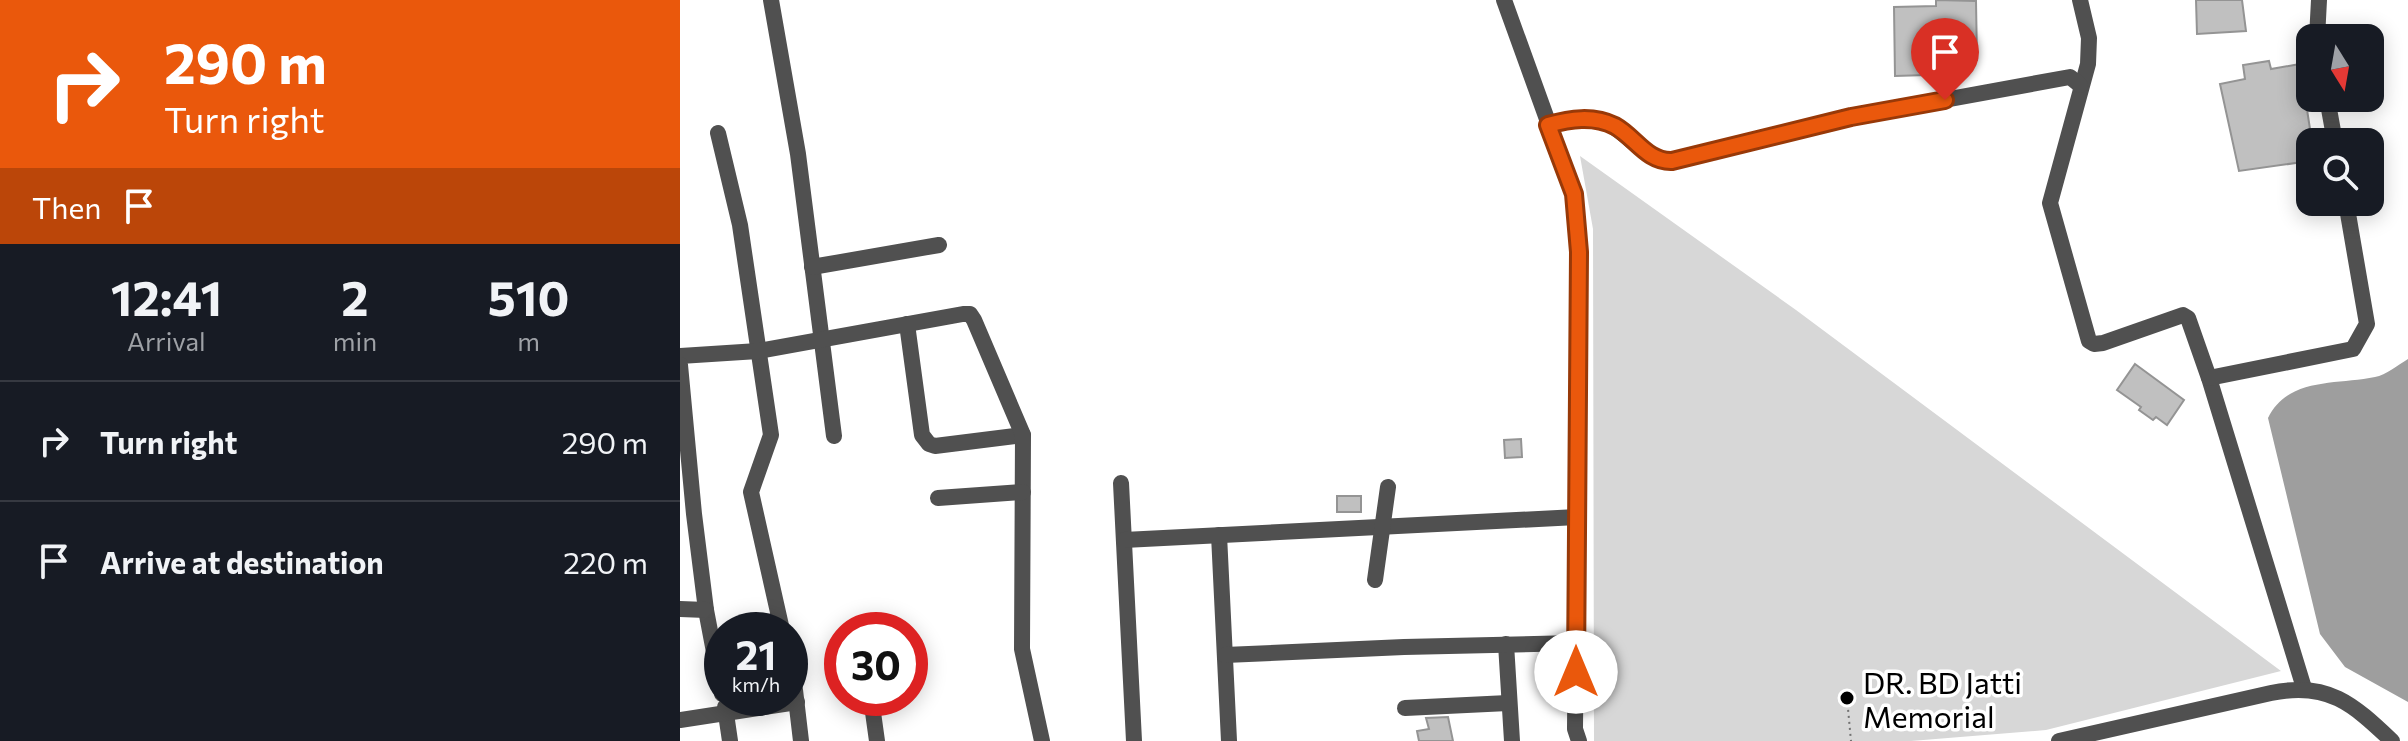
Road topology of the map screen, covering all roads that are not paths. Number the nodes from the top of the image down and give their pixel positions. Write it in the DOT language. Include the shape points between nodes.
graph roads {
  1 [pos="771,0"];
  2 [pos="1504,0"];
  3 [pos="2080,0"];
  4 [pos="2319,0"];
  5 [pos="2318,24"];
  6 [pos="2080,85"];
  7 [pos="1548,125"];
  8 [pos="718,133"];
  9 [pos="2348,216"];
  10 [pos="939,245"];
  11 [pos="812,267"];
  12 [pos="907,324"];
  13 [pos="822,339"];
  14 [pos="758,351"];
  15 [pos="680,356"];
  16 [pos="680,365"];
  17 [pos="2209,378"];
  18 [pos="1023,435"];
  19 [pos="834,436"];
  20 [pos="1121,483"];
  21 [pos="1388,487"];
  22 [pos="1023,492"];
  23 [pos="938,498"];
  24 [pos="687,514"];
  25 [pos="1577,517"];
  26 [pos="1383,527"];
  27 [pos="1219,535"];
  28 [pos="1124,540"];
  29 [pos="1375,580"];
  30 [pos="680,609"];
  31 [pos="706,610"];
  32 [pos="778,612"];
  33 [pos="1576,643"];
  34 [pos="1506,644"];
  35 [pos="1225,655"];
  36 [pos="2304,688"];
  37 [pos="1508,703"];
  38 [pos="1405,708"];
  39 [pos="704,710"];
  40 [pos="726,716"];
  41 [pos="798,716"];
  42 [pos="874,716"];
  43 [pos="680,720"];
  44 [pos="730,741"];
  45 [pos="801,741"];
  46 [pos="877,741"];
  47 [pos="1042,741"];
  48 [pos="1134,741"];
  49 [pos="1229,741"];
  50 [pos="1512,741"];
  51 [pos="1579,741"];
  52 [pos="2059,741"];
  53 [pos="2392,741"];
  1 -- 11 [label="street"];
  2 -- 7 [label="street"];
  3 -- 6 [label="street" via="2089,38"];
  4 -- 5 [label="street"];
  6 -- 7 [label="street" via="2070,77 1851,117 1672,161 1658,160 1616,127 1594,119"];
  6 -- 17 [label="street" via="2050,203 2089,341 2103,343 2183,315"];
  7 -- 25 [label="street" via="1574,194 1579,252"];
  8 -- 14 [label="street" via="740,225"];
  9 -- 17 [label="street" via="2367,324 2353,349"];
  10 -- 11 [label="street"];
  11 -- 13 [label="street"];
  12 -- 13 [label="street"];
  12 -- 18 [label="street" via="970,314"];
  12 -- 18 [label="street" via="925,441 935,446"];
  13 -- 14 [label="street"];
  13 -- 19 [label="street"];
  14 -- 15 [label="street"];
  14 -- 32 [label="street" via="771,435 751,492"];
  16 -- 24 [label="street"];
  17 -- 36 [label="street"];
  18 -- 22 [label="street"];
  20 -- 28 [label="street"];
  21 -- 26 [label="street"];
  22 -- 23 [label="street"];
  22 -- 47 [label="street" via="1022,649"];
  24 -- 31 [label="street"];
  25 -- 26 [label="street"];
  25 -- 33 [label="street"];
  26 -- 27 [label="street"];
  26 -- 29 [label="street"];
  27 -- 28 [label="street"];
  27 -- 35 [label="street"];
  28 -- 48 [label="street"];
  30 -- 31 [label="street"];
  33 -- 34 [label="street"];
  33 -- 51 [label="street"];
  34 -- 35 [label="street"];
  34 -- 37 [label="street"];
  35 -- 49 [label="street"];
  36 -- 52 [label="street"];
  36 -- 53 [label="street" via="2339,699"];
  37 -- 38 [label="street"];
  37 -- 50 [label="street"];
  39 -- 43 [label="street"];
  40 -- 44 [label="street"];
  41 -- 45 [label="street"];
  42 -- 46 [label="street"];
}
